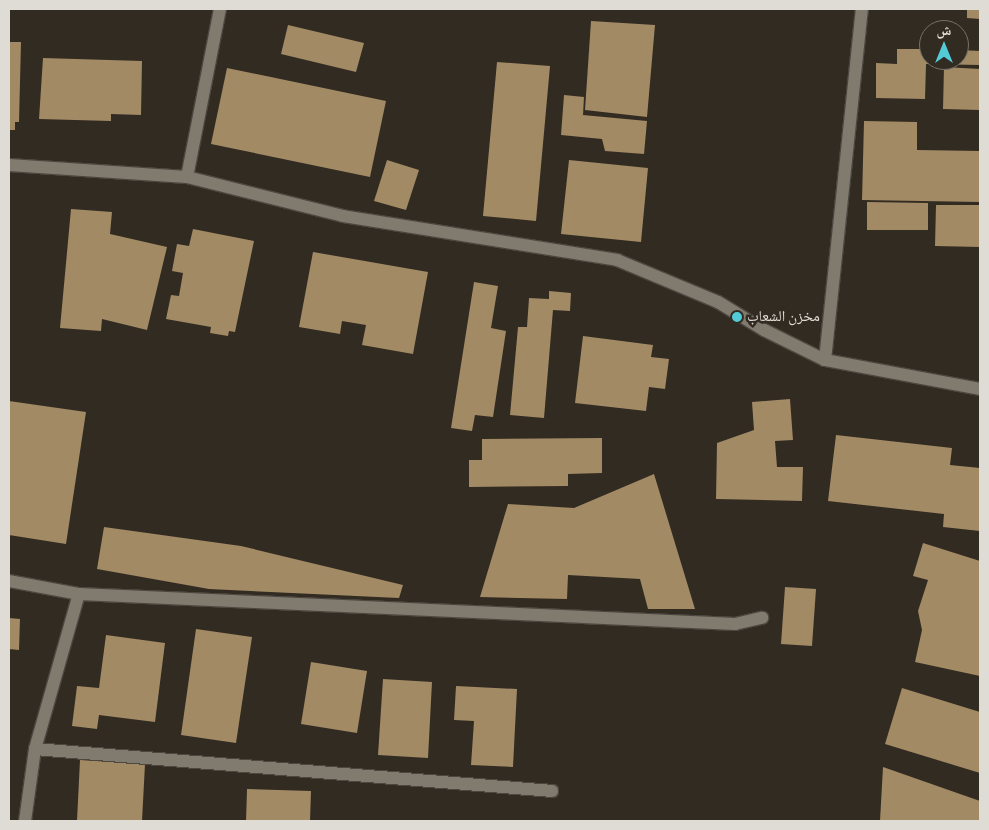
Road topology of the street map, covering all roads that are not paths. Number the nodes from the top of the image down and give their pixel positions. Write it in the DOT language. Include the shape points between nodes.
graph roads {
  1 [pos="220,9"];
  2 [pos="862,9"];
  3 [pos="9,165"];
  4 [pos="186,176"];
  5 [pos="825,360"];
  6 [pos="980,389"];
  7 [pos="9,581"];
  8 [pos="79,594"];
  9 [pos="762,618"];
  10 [pos="35,749"];
  11 [pos="552,791"];
  12 [pos="25,821"];
  1 -- 4 [label="street"];
  2 -- 5 [label="street"];
  3 -- 4 [label="street"];
  4 -- 5 [label="street" via="343,216 617,260 718,302 764,330"];
  5 -- 6 [label="street"];
  7 -- 8 [label="street"];
  8 -- 9 [label="street" via="735,624"];
  8 -- 10 [label="street"];
  10 -- 11 [label="street"];
  10 -- 12 [label="street"];
}
